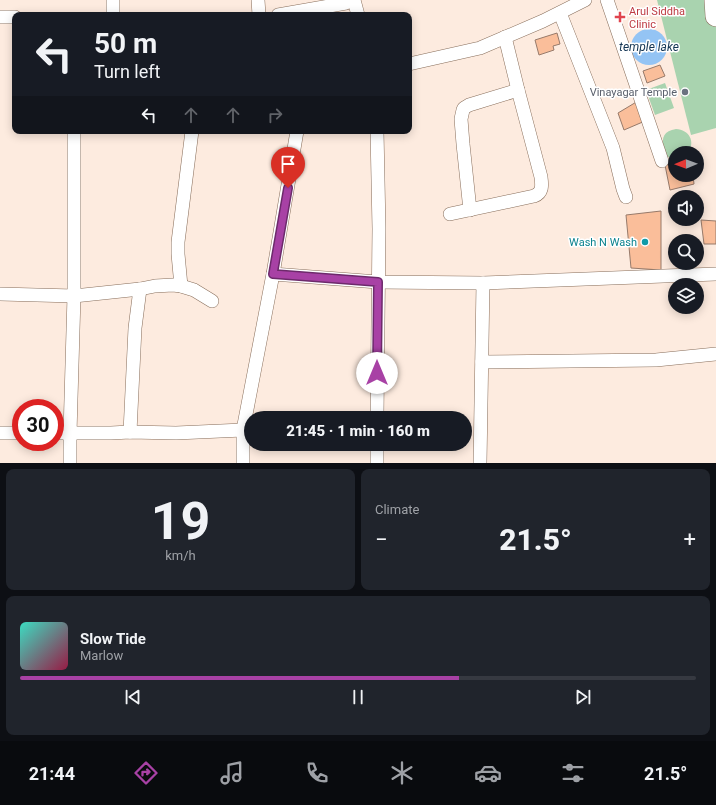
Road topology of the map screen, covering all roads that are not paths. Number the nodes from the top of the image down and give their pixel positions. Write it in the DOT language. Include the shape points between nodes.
graph roads {
  1 [pos="113,0"];
  2 [pos="258,0"];
  3 [pos="353,0"];
  4 [pos="585,0"];
  5 [pos="607,0"];
  6 [pos="715,0"];
  7 [pos="113,12"];
  8 [pos="259,12"];
  9 [pos="295,12"];
  10 [pos="357,12"];
  11 [pos="560,13"];
  12 [pos="716,16"];
  13 [pos="0,17"];
  14 [pos="12,17"];
  15 [pos="505,37"];
  16 [pos="412,63"];
  17 [pos="518,90"];
  18 [pos="74,134"];
  19 [pos="192,134"];
  20 [pos="296,134"];
  21 [pos="376,134"];
  22 [pos="662,161"];
  23 [pos="626,197"];
  24 [pos="470,210"];
  25 [pos="450,214"];
  26 [pos="273,274"];
  27 [pos="716,274"];
  28 [pos="378,282"];
  29 [pos="484,283"];
  30 [pos="181,286"];
  31 [pos="140,290"];
  32 [pos="0,294"];
  33 [pos="74,296"];
  34 [pos="212,301"];
  35 [pos="716,354"];
  36 [pos="482,362"];
  37 [pos="377,411"];
  38 [pos="243,430"];
  39 [pos="130,432"];
  40 [pos="0,433"];
  41 [pos="12,433"];
  42 [pos="64,433"];
  43 [pos="70,433"];
  44 [pos="377,451"];
  45 [pos="70,463"];
  46 [pos="243,463"];
  47 [pos="377,463"];
  48 [pos="480,463"];
  1 -- 7 [label="street"];
  2 -- 8 [label="street"];
  3 -- 9 [label="street"];
  3 -- 10 [label="street"];
  4 -- 11 [label="street"];
  5 -- 22 [label="street"];
  6 -- 12 [label="main road"];
  11 -- 15 [label="street"];
  11 -- 23 [label="street" via="613,148"];
  13 -- 14 [label="street"];
  15 -- 16 [label="street" via="480,48"];
  15 -- 17 [label="street"];
  17 -- 24 [label="street" via="469,105 462,111"];
  17 -- 24 [label="street" via="541,177 540,192 534,196"];
  18 -- 33 [label="street"];
  19 -- 30 [label="street" via="178,242"];
  20 -- 26 [label="street"];
  21 -- 28 [label="street"];
  24 -- 25 [label="street"];
  26 -- 28 [label="street"];
  26 -- 38 [label="street"];
  27 -- 29 [label="street"];
  28 -- 29 [label="street"];
  28 -- 37 [label="street"];
  29 -- 36 [label="street"];
  30 -- 31 [label="street" via="155,286"];
  30 -- 34 [label="street" via="194,290"];
  31 -- 33 [label="street"];
  31 -- 39 [label="street" via="135,328"];
  32 -- 33 [label="street"];
  33 -- 43 [label="street"];
  35 -- 36 [label="street" via="656,360"];
  36 -- 48 [label="street"];
  38 -- 39 [label="street"];
  38 -- 46 [label="street"];
  39 -- 43 [label="street"];
  40 -- 41 [label="street"];
  42 -- 43 [label="street"];
  43 -- 45 [label="street"];
  44 -- 47 [label="street"];
}
